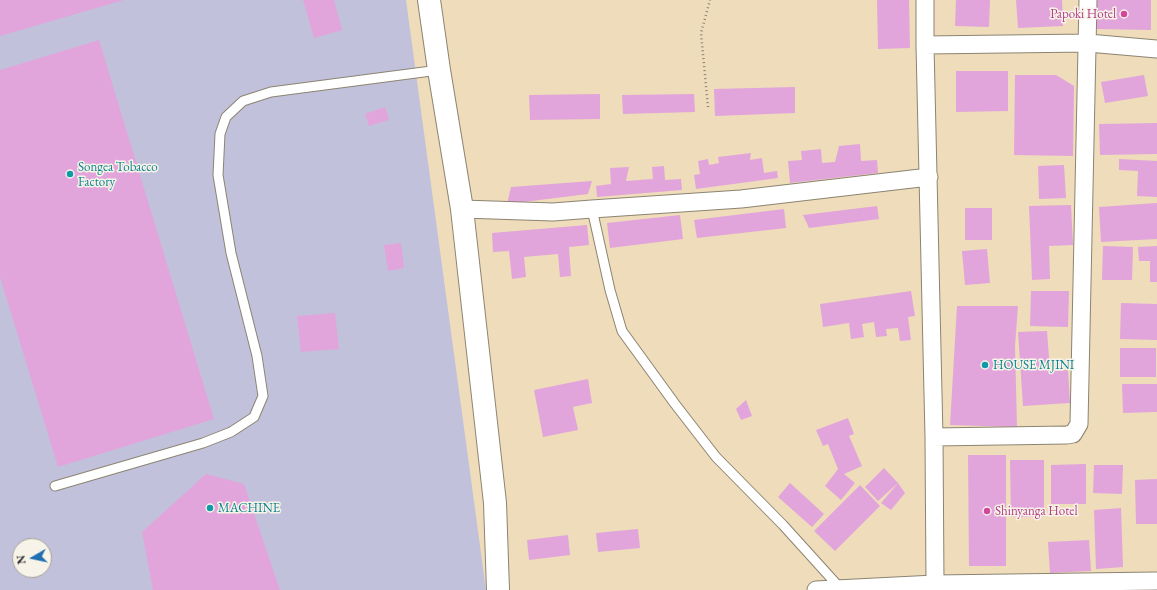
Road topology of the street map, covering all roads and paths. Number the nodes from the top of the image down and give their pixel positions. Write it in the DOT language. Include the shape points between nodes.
graph roads {
  1 [pos="429,0"];
  2 [pos="710,0"];
  3 [pos="925,0"];
  4 [pos="1088,0"];
  5 [pos="1088,43"];
  6 [pos="925,45"];
  7 [pos="1157,48"];
  8 [pos="439,70"];
  9 [pos="708,107"];
  10 [pos="929,177"];
  11 [pos="462,209"];
  12 [pos="592,210"];
  13 [pos="934,437"];
  14 [pos="55,486"];
  15 [pos="1157,581"];
  16 [pos="935,584"];
  17 [pos="840,588"];
  18 [pos="498,590"];
  19 [pos="816,590"];
  1 -- 8 [label="street"];
  2 -- 9 [label="path" via="701,33"];
  3 -- 6 [label="street"];
  4 -- 5 [label="street"];
  5 -- 6 [label="street"];
  5 -- 7 [label="street"];
  5 -- 13 [label="street" via="1079,424 1073,434 1067,435"];
  6 -- 10 [label="street"];
  8 -- 11 [label="street"];
  8 -- 14 [label="lane" via="271,92 243,102 226,116 220,134 218,175 232,253 257,356 263,396 254,417 231,432 203,442"];
  10 -- 12 [label="street" via="741,199"];
  10 -- 13 [label="street"];
  11 -- 12 [label="street" via="553,212"];
  11 -- 18 [label="street" via="495,503"];
  12 -- 17 [label="lane" via="622,332 716,458 783,525"];
  13 -- 16 [label="street"];
  15 -- 16 [label="street"];
  16 -- 17 [label="street"];
  17 -- 19 [label="street"];
}
